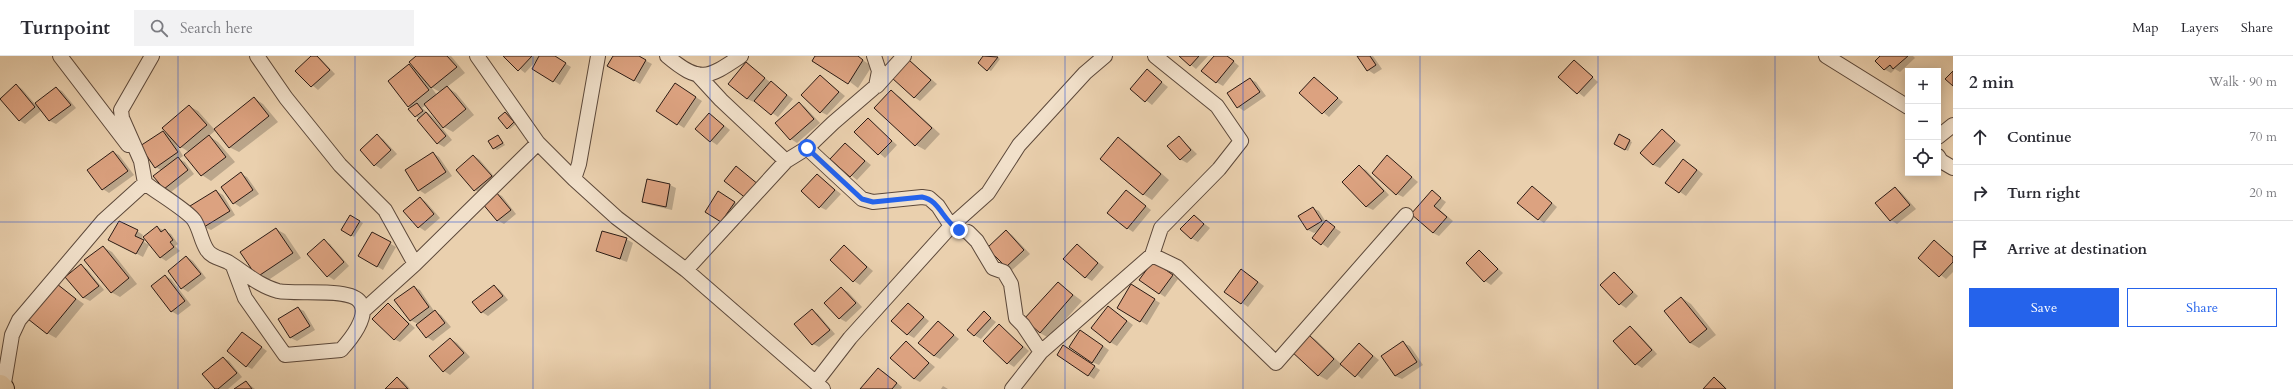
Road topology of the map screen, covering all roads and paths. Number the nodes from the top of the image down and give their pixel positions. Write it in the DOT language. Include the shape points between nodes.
graph roads {
  1 [pos="60,56"];
  2 [pos="152,56"];
  3 [pos="258,56"];
  4 [pos="477,56"];
  5 [pos="598,56"];
  6 [pos="667,56"];
  7 [pos="741,56"];
  8 [pos="874,56"];
  9 [pos="904,56"];
  10 [pos="1105,56"];
  11 [pos="1155,56"];
  12 [pos="1826,56"];
  13 [pos="697,74"];
  14 [pos="876,86"];
  15 [pos="1905,105"];
  16 [pos="1953,126"];
  17 [pos="1941,135"];
  18 [pos="538,143"];
  19 [pos="807,148"];
  20 [pos="786,160"];
  21 [pos="141,161"];
  22 [pos="1941,161"];
  23 [pos="1953,168"];
  24 [pos="574,180"];
  25 [pos="145,183"];
  26 [pos="1406,215"];
  27 [pos="951,226"];
  28 [pos="1152,255"];
  29 [pos="415,264"];
  30 [pos="233,266"];
  31 [pos="686,270"];
  32 [pos="364,310"];
  33 [pos="6,337"];
  34 [pos="1041,352"];
  35 [pos="0,386"];
  36 [pos="820,386"];
  37 [pos="3,389"];
  38 [pos="1012,389"];
  1 -- 21 [label="street"];
  2 -- 21 [label="street" via="121,110"];
  3 -- 29 [label="street" via="286,98 340,165 385,210"];
  4 -- 18 [label="street"];
  5 -- 24 [label="street"];
  6 -- 13 [label="street" via="681,68"];
  7 -- 13 [label="street" via="712,74"];
  8 -- 14 [label="street" via="879,72"];
  9 -- 14 [label="street"];
  10 -- 27 [label="street" via="1086,73 1020,146 988,193"];
  11 -- 28 [label="street" via="1217,106 1241,141 1219,169 1161,228"];
  12 -- 15 [label="street"];
  13 -- 20 [label="street" via="721,100"];
  14 -- 19 [label="street"];
  16 -- 17 [label="street"];
  18 -- 24 [label="street"];
  18 -- 29 [label="street"];
  19 -- 20 [label="street"];
  19 -- 27 [label="street" via="862,199 873,202 929,198 938,206"];
  20 -- 31 [label="street"];
  21 -- 25 [label="street"];
  22 -- 23 [label="street"];
  24 -- 31 [label="street" via="617,218"];
  25 -- 30 [label="street" via="193,219 212,256"];
  25 -- 33 [label="street" via="103,221"];
  26 -- 28 [label="street" via="1276,363 1177,267"];
  27 -- 34 [label="street" via="968,232 977,241 993,268 1004,272 1011,284 1016,318"];
  27 -- 36 [label="street" via="850,338"];
  28 -- 34 [label="street"];
  29 -- 32 [label="street"];
  30 -- 32 [label="street" via="261,284 278,291 347,295 360,301"];
  30 -- 32 [label="street" via="245,298 285,355 341,350 347,344"];
  31 -- 36 [label="street"];
  33 -- 37 [label="street"];
  34 -- 38 [label="street"];
  35 -- 37 [label="main road"];
}
